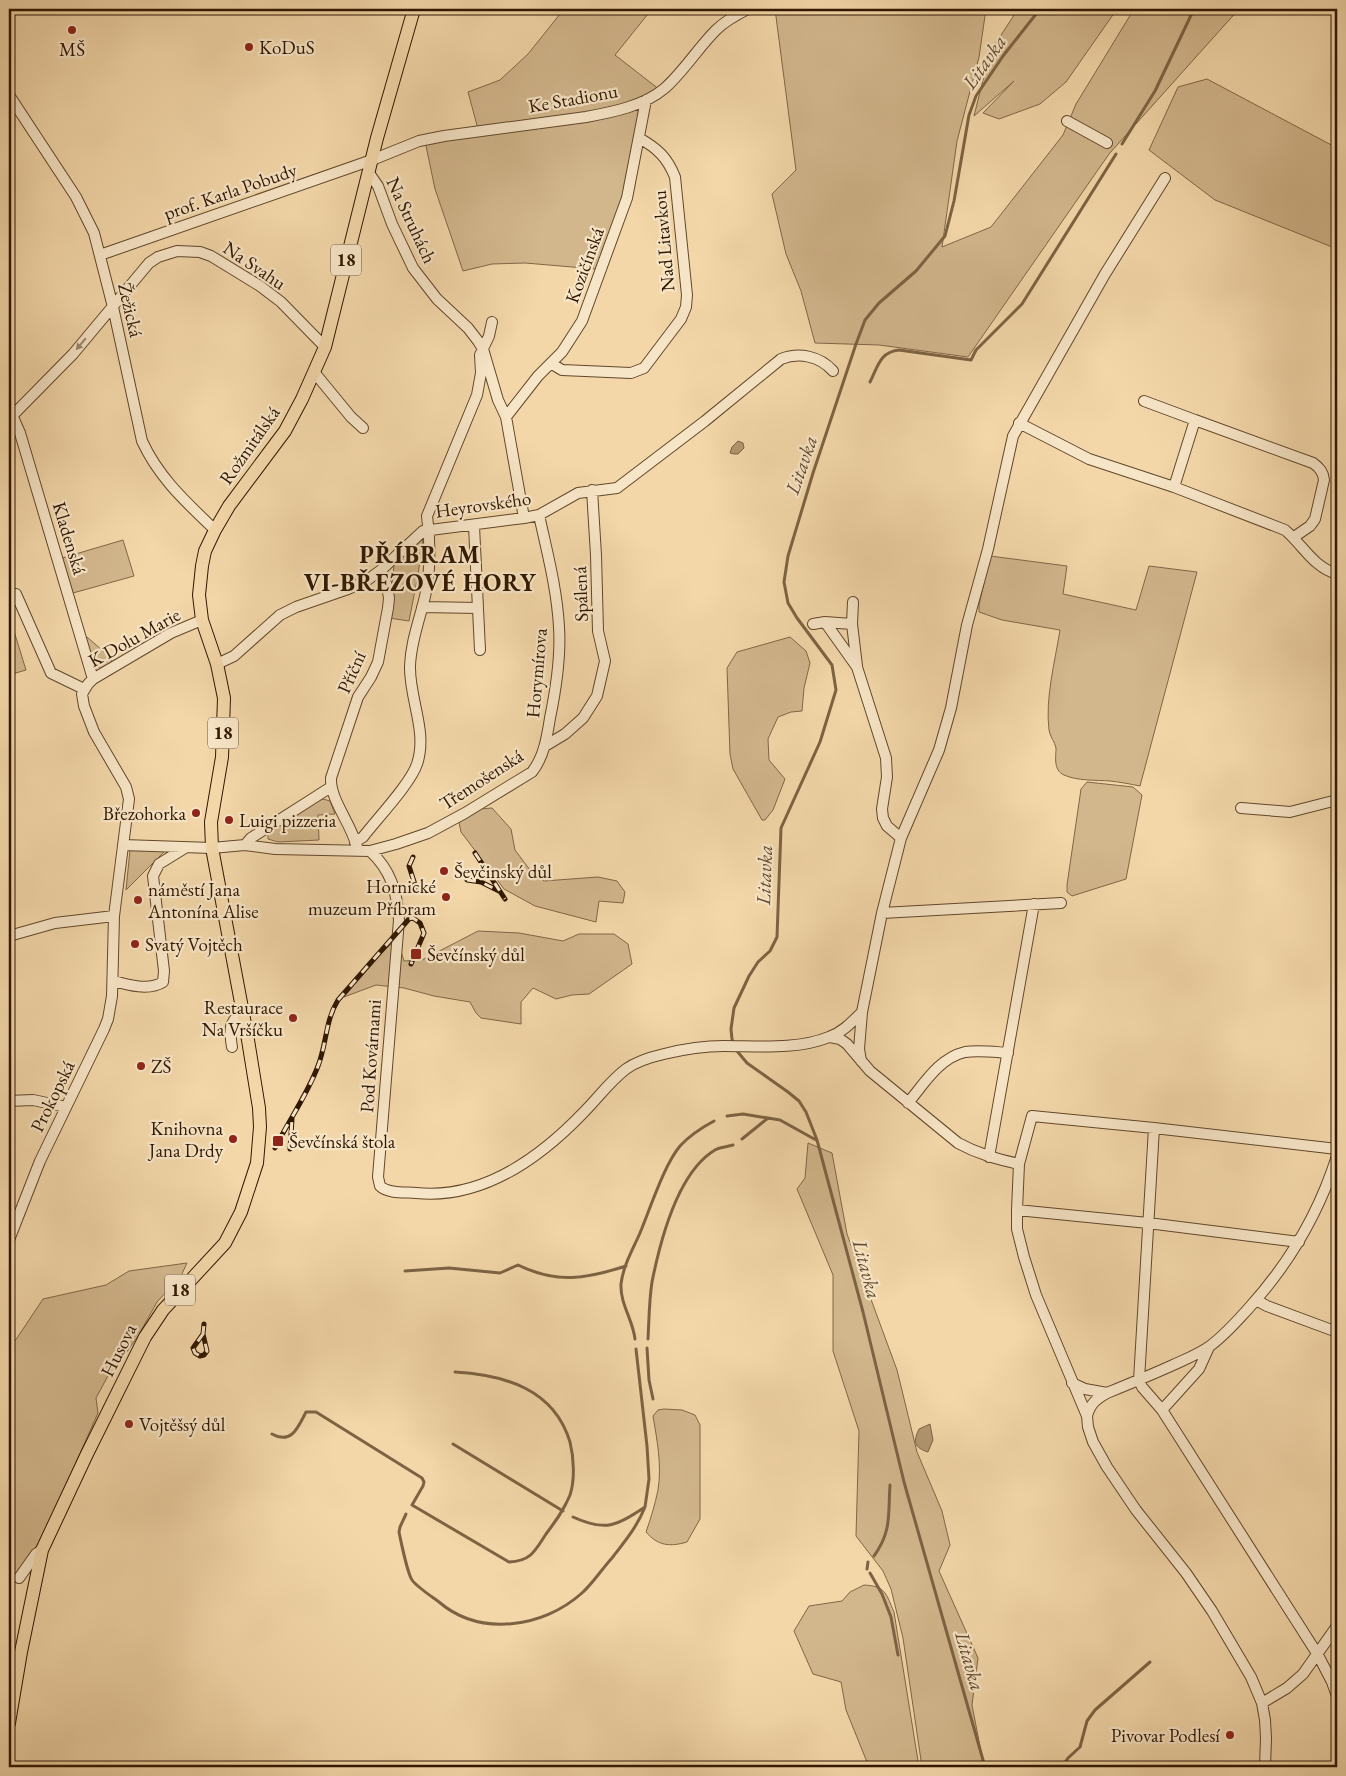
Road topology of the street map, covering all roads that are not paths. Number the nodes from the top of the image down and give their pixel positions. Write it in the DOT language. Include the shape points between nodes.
graph roads {
  1 [pos="414,9"];
  2 [pos="748,9"];
  3 [pos="9,95"];
  4 [pos="646,100"];
  5 [pos="1067,121"];
  6 [pos="639,138"];
  7 [pos="1107,143"];
  8 [pos="370,166"];
  9 [pos="1165,178"];
  10 [pos="100,255"];
  11 [pos="112,306"];
  12 [pos="492,322"];
  13 [pos="325,347"];
  14 [pos="483,349"];
  15 [pos="552,364"];
  16 [pos="833,371"];
  17 [pos="314,372"];
  18 [pos="1144,401"];
  19 [pos="10,413"];
  20 [pos="506,417"];
  21 [pos="1195,420"];
  22 [pos="1019,423"];
  23 [pos="363,428"];
  24 [pos="1174,487"];
  25 [pos="592,490"];
  26 [pos="539,515"];
  27 [pos="524,518"];
  28 [pos="474,526"];
  29 [pos="429,529"];
  30 [pos="214,530"];
  31 [pos="1294,537"];
  32 [pos="381,570"];
  33 [pos="1337,574"];
  34 [pos="16,594"];
  35 [pos="853,602"];
  36 [pos="422,607"];
  37 [pos="478,608"];
  38 [pos="202,620"];
  39 [pos="825,622"];
  40 [pos="812,624"];
  41 [pos="852,624"];
  42 [pos="480,650"];
  43 [pos="217,664"];
  44 [pos="857,667"];
  45 [pos="93,679"];
  46 [pos="84,689"];
  47 [pos="597,696"];
  48 [pos="545,746"];
  49 [pos="331,787"];
  50 [pos="1337,800"];
  51 [pos="1241,808"];
  52 [pos="901,838"];
  53 [pos="123,845"];
  54 [pos="245,845"];
  55 [pos="356,846"];
  56 [pos="185,848"];
  57 [pos="212,848"];
  58 [pos="370,851"];
  59 [pos="1061,903"];
  60 [pos="1034,904"];
  61 [pos="882,913"];
  62 [pos="114,916"];
  63 [pos="9,936"];
  64 [pos="114,981"];
  65 [pos="242,1010"];
  66 [pos="862,1012"];
  67 [pos="830,1037"];
  68 [pos="232,1047"];
  69 [pos="1008,1053"];
  70 [pos="861,1061"];
  71 [pos="9,1101"];
  72 [pos="908,1103"];
  73 [pos="66,1107"];
  74 [pos="1154,1128"];
  75 [pos="1337,1148"];
  76 [pos="1337,1156"];
  77 [pos="989,1157"];
  78 [pos="1019,1164"];
  79 [pos="1016,1210"];
  80 [pos="1148,1223"];
  81 [pos="9,1240"];
  82 [pos="1299,1242"];
  83 [pos="1256,1300"];
  84 [pos="1337,1332"];
  85 [pos="1209,1347"];
  86 [pos="1139,1380"];
  87 [pos="1072,1383"];
  88 [pos="1106,1392"];
  89 [pos="1162,1410"];
  90 [pos="1087,1416"];
  91 [pos="42,1550"];
  92 [pos="19,1578"];
  93 [pos="1337,1626"];
  94 [pos="1318,1655"];
  95 [pos="1337,1696"];
  96 [pos="1262,1703"];
  97 [pos="9,1723"];
  98 [pos="1265,1767"];
  1 -- 8 [label="main road, Rožmitálská / 18"];
  2 -- 4 [label="street, Ke Stadionu" via="716,30 664,88"];
  3 -- 10 [label="street, Žežická" via="76,197 88,219"];
  4 -- 6 [label="street, Kozičínská"];
  4 -- 8 [label="street, Ke Stadionu" via="586,117 430,138 409,144"];
  5 -- 7 [label="street"];
  6 -- 15 [label="street, Kozičínská" via="627,198 591,301 578,329"];
  6 -- 15 [label="street, Nad Litavkou" via="663,154 675,177 686,308 638,372 562,370"];
  8 -- 10 [label="street, prof. Karla Pobudy"];
  8 -- 13 [label="main road, Rožmitálská / 18"];
  8 -- 14 [label="street, Na Struhách" via="413,268"];
  9 -- 22 [label="street"];
  10 -- 11 [label="street, Žežická"];
  11 -- 13 [label="street, Na Svahu" via="158,257 177,251 200,252 222,262 281,302"];
  11 -- 19 [label="street, Na Svahu, one-way" via="73,354"];
  11 -- 30 [label="street, Žežická" via="145,448 167,483"];
  12 -- 14 [label="street"];
  13 -- 17 [label="main road, Rožmitálská / 18"];
  14 -- 20 [label="street, Na Struhách"];
  14 -- 29 [label="street" via="477,395 428,516"];
  15 -- 20 [label="street, Kozičínská" via="538,376"];
  16 -- 25 [label="street, Heyrovského" via="806,356 781,359 617,488"];
  17 -- 23 [label="street"];
  17 -- 30 [label="main road, Rožmitálská / 18" via="285,431"];
  18 -- 21 [label="street"];
  19 -- 45 [label="street, Kladenská" via="20,433"];
  20 -- 27 [label="street, Na Struhách"];
  21 -- 24 [label="street"];
  21 -- 31 [label="street" via="1319,468 1324,480 1315,519"];
  22 -- 24 [label="street" via="1089,459"];
  22 -- 52 [label="street" via="1009,449 988,549 967,625 951,708 939,750"];
  24 -- 31 [label="street" via="1285,530"];
  25 -- 26 [label="street, Heyrovského" via="578,493"];
  25 -- 47 [label="street, Spálená" via="598,631 605,661"];
  26 -- 27 [label="street, Heyrovského"];
  26 -- 48 [label="street, Horymírova" via="559,628 554,702"];
  27 -- 28 [label="street, Heyrovského"];
  28 -- 29 [label="street, Heyrovského"];
  28 -- 37 [label="street"];
  29 -- 32 [label="street, Heyrovského" via="417,535"];
  29 -- 36 [label="street" via="428,581"];
  30 -- 38 [label="main road, Rožmitálská / 18" via="202,566 199,595"];
  31 -- 33 [label="street" via="1320,566"];
  32 -- 43 [label="street, Heyrovského" via="348,589 280,615 234,656"];
  32 -- 49 [label="street, Příční" via="389,598 378,662 356,702 331,778"];
  34 -- 46 [label="street" via="51,673"];
  35 -- 41 [label="street"];
  36 -- 37 [label="street"];
  36 -- 55 [label="street" via="411,647 410,669 420,733 417,765"];
  37 -- 42 [label="street"];
  38 -- 43 [label="main road, Rožmitálská / 18"];
  38 -- 45 [label="street, K Dolu Marie" via="154,643"];
  39 -- 40 [label="street"];
  39 -- 41 [label="street"];
  39 -- 44 [label="street"];
  41 -- 44 [label="street"];
  43 -- 57 [label="main road, Rožmitálská / 18" via="224,698 224,722 222,757 211,822"];
  44 -- 52 [label="street" via="886,758 883,818"];
  45 -- 46 [label="street, K Dolu Marie"];
  46 -- 53 [label="street, K Dolu Marie" via="82,700 94,732 129,792"];
  47 -- 48 [label="street, Třemošenská" via="583,718"];
  48 -- 58 [label="street, Třemošenská" via="532,772 465,813 428,833"];
  49 -- 54 [label="street"];
  49 -- 55 [label="street"];
  50 -- 51 [label="street" via="1290,812"];
  52 -- 61 [label="street"];
  53 -- 56 [label="street, Třemošenská"];
  53 -- 62 [label="street, K Dolu Marie"];
  54 -- 55 [label="street, Třemošenská" via="275,849"];
  54 -- 57 [label="street, Třemošenská"];
  55 -- 58 [label="street, Třemošenská"];
  56 -- 57 [label="street, Třemošenská"];
  56 -- 64 [label="street" via="159,864 153,876 163,982 143,987"];
  57 -- 65 [label="main road, Husova / 18"];
  58 -- 67 [label="street, Pod Kovárnami" via="390,876 399,920 378,1178 383,1189 430,1194 458,1192 496,1180 558,1136 611,1083 641,1060 698,1048 796,1044"];
  59 -- 60 [label="street"];
  60 -- 61 [label="street"];
  60 -- 69 [label="street"];
  61 -- 66 [label="street"];
  62 -- 63 [label="street" via="56,923"];
  62 -- 64 [label="street, Prokopská"];
  64 -- 73 [label="street, Prokopská" via="106,1024"];
  65 -- 68 [label="street" via="229,1027"];
  65 -- 91 [label="main road, Husova / 18" via="260,1127 257,1162 246,1200 225,1243 163,1310 144,1337"];
  66 -- 67 [label="street" via="848,1027"];
  66 -- 70 [label="street"];
  67 -- 70 [label="street" via="847,1044"];
  69 -- 72 [label="street" via="967,1052 951,1057 940,1064"];
  69 -- 77 [label="street"];
  70 -- 72 [label="street"];
  71 -- 73 [label="street" via="33,1100"];
  72 -- 77 [label="street" via="958,1143"];
  73 -- 81 [label="street, Prokopská" via="40,1161"];
  74 -- 75 [label="street"];
  74 -- 78 [label="street" via="1032,1116"];
  74 -- 80 [label="street"];
  76 -- 82 [label="street"];
  77 -- 78 [label="street"];
  78 -- 79 [label="street"];
  79 -- 80 [label="street"];
  79 -- 87 [label="street" via="1017,1229 1036,1295"];
  80 -- 82 [label="street"];
  80 -- 86 [label="street"];
  82 -- 83 [label="street"];
  83 -- 84 [label="street"];
  83 -- 85 [label="street" via="1228,1332"];
  85 -- 86 [label="street"];
  85 -- 89 [label="street" via="1199,1369"];
  86 -- 88 [label="street"];
  86 -- 89 [label="street"];
  87 -- 88 [label="street"];
  87 -- 90 [label="street"];
  88 -- 90 [label="street" via="1096,1399"];
  89 -- 94 [label="street"];
  90 -- 96 [label="street" via="1093,1442 1108,1468 1212,1611 1242,1660"];
  91 -- 92 [label="street"];
  91 -- 97 [label="main road, Husova / 18"];
  93 -- 94 [label="street"];
  94 -- 95 [label="street"];
  94 -- 96 [label="street" via="1287,1688"];
  96 -- 98 [label="street"];
}
